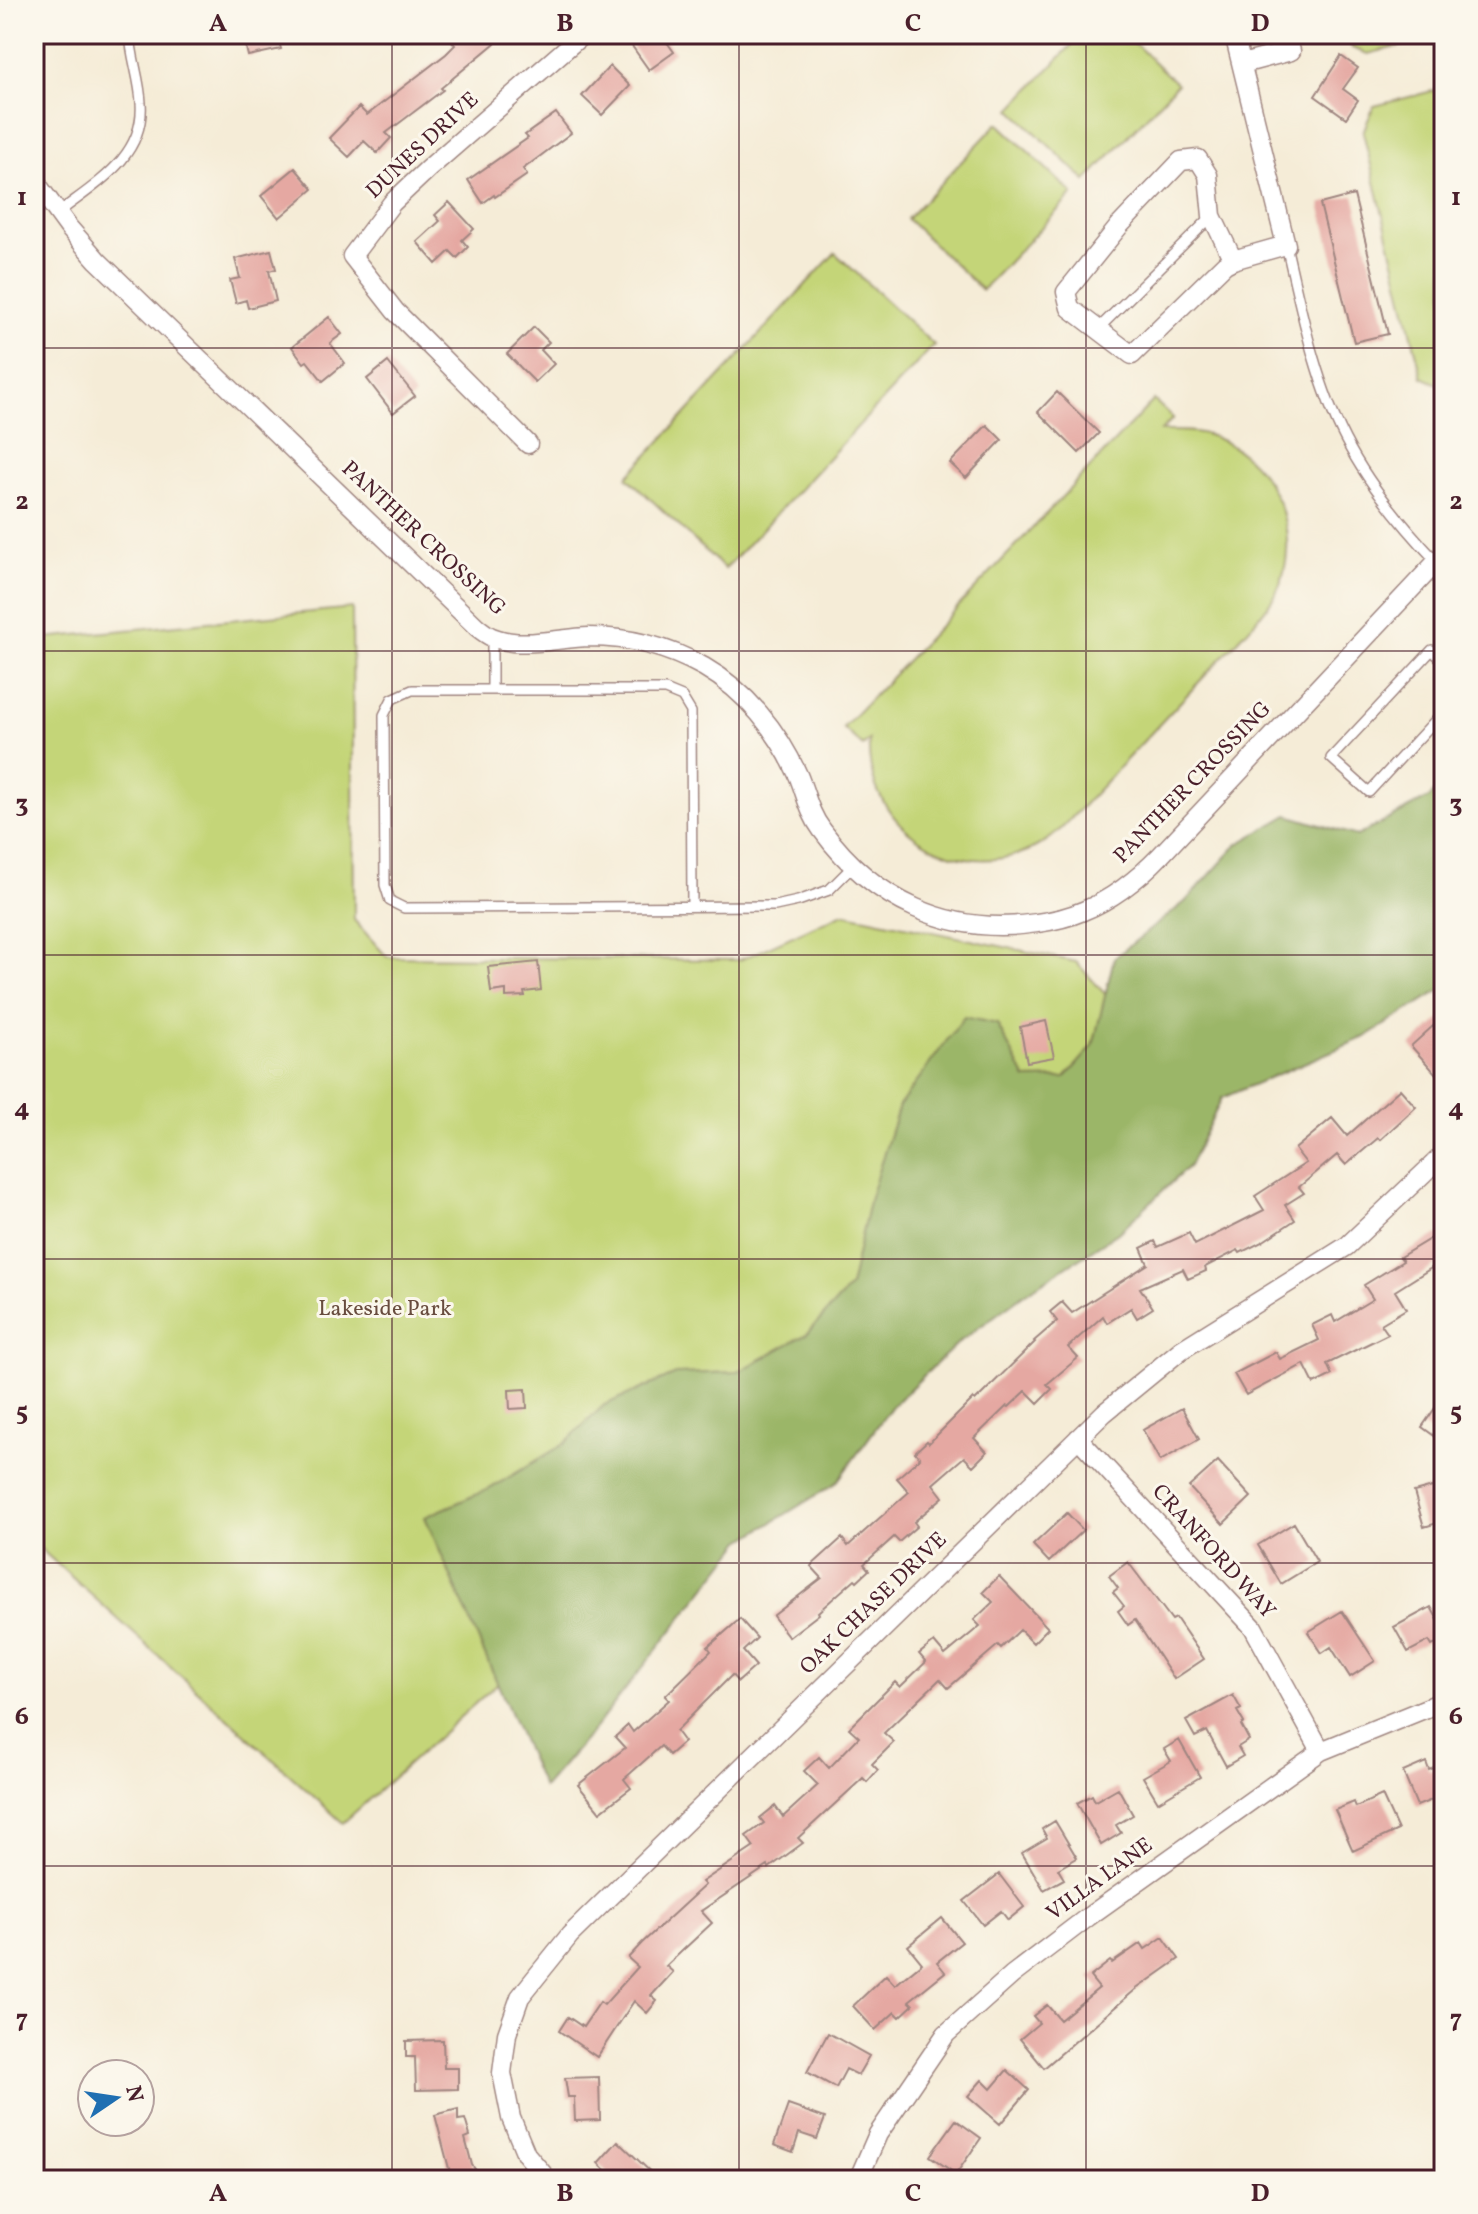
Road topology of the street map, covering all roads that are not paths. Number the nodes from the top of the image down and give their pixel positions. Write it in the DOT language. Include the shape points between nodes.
graph roads {
  1 [pos="130,34"];
  2 [pos="157,34"];
  3 [pos="182,34"];
  4 [pos="583,34"];
  5 [pos="1234,34"];
  6 [pos="1286,34"];
  7 [pos="1242,64"];
  8 [pos="34,180"];
  9 [pos="58,213"];
  10 [pos="1212,216"];
  11 [pos="1286,245"];
  12 [pos="1233,260"];
  13 [pos="1097,329"];
  14 [pos="528,444"];
  15 [pos="1442,561"];
  16 [pos="492,637"];
  17 [pos="1444,662"];
  18 [pos="492,690"];
  19 [pos="1444,711"];
  20 [pos="853,866"];
  21 [pos="692,906"];
  22 [pos="1444,1154"];
  23 [pos="1078,1438"];
  24 [pos="1444,1701"];
  25 [pos="1321,1751"];
  26 [pos="548,2180"];
  27 [pos="858,2180"];
  1 -- 9 [label="lane" via="141,126 123,161"];
  2 -- 3 [label="lane"];
  4 -- 14 [label="street, DUNES DRIVE" via="392,203 352,256 395,311"];
  5 -- 7 [label="street"];
  6 -- 7 [label="street" via="1291,51"];
  7 -- 11 [label="street"];
  8 -- 9 [label="street, PANTHER CROSSING"];
  9 -- 16 [label="street, PANTHER CROSSING" via="97,260 464,616"];
  10 -- 12 [label="street"];
  10 -- 13 [label="lane"];
  10 -- 13 [label="street" via="1208,175 1198,159 1181,161 1066,292 1070,308"];
  11 -- 12 [label="street"];
  11 -- 15 [label="lane" via="1323,385 1345,439 1406,530"];
  12 -- 13 [label="street" via="1132,355"];
  15 -- 20 [label="street, PANTHER CROSSING" via="1146,871 1082,912 1015,927 952,921 898,900"];
  16 -- 18 [label="lane"];
  16 -- 20 [label="street, PANTHER CROSSING" via="531,642 621,639 674,651 708,669 763,716 819,826"];
  17 -- 19 [label="lane" via="1432,650 1331,758 1369,792"];
  18 -- 21 [label="lane" via="665,690 682,697 691,712"];
  18 -- 21 [label="lane" via="412,690 392,699 384,715 385,885 390,901 404,908"];
  20 -- 21 [label="lane" via="829,890 798,901"];
  22 -- 23 [label="street, OAK CHASE DRIVE" via="1347,1246 1181,1350"];
  23 -- 25 [label="street, CRANFORD WAY" via="1253,1627"];
  23 -- 26 [label="street, OAK CHASE DRIVE" via="570,1935 520,1997 507,2034 502,2073 511,2118 526,2154"];
  24 -- 25 [label="street, VILLA LANE"];
  25 -- 27 [label="street, VILLA LANE" via="1088,1917 946,2034 878,2134"];
}
